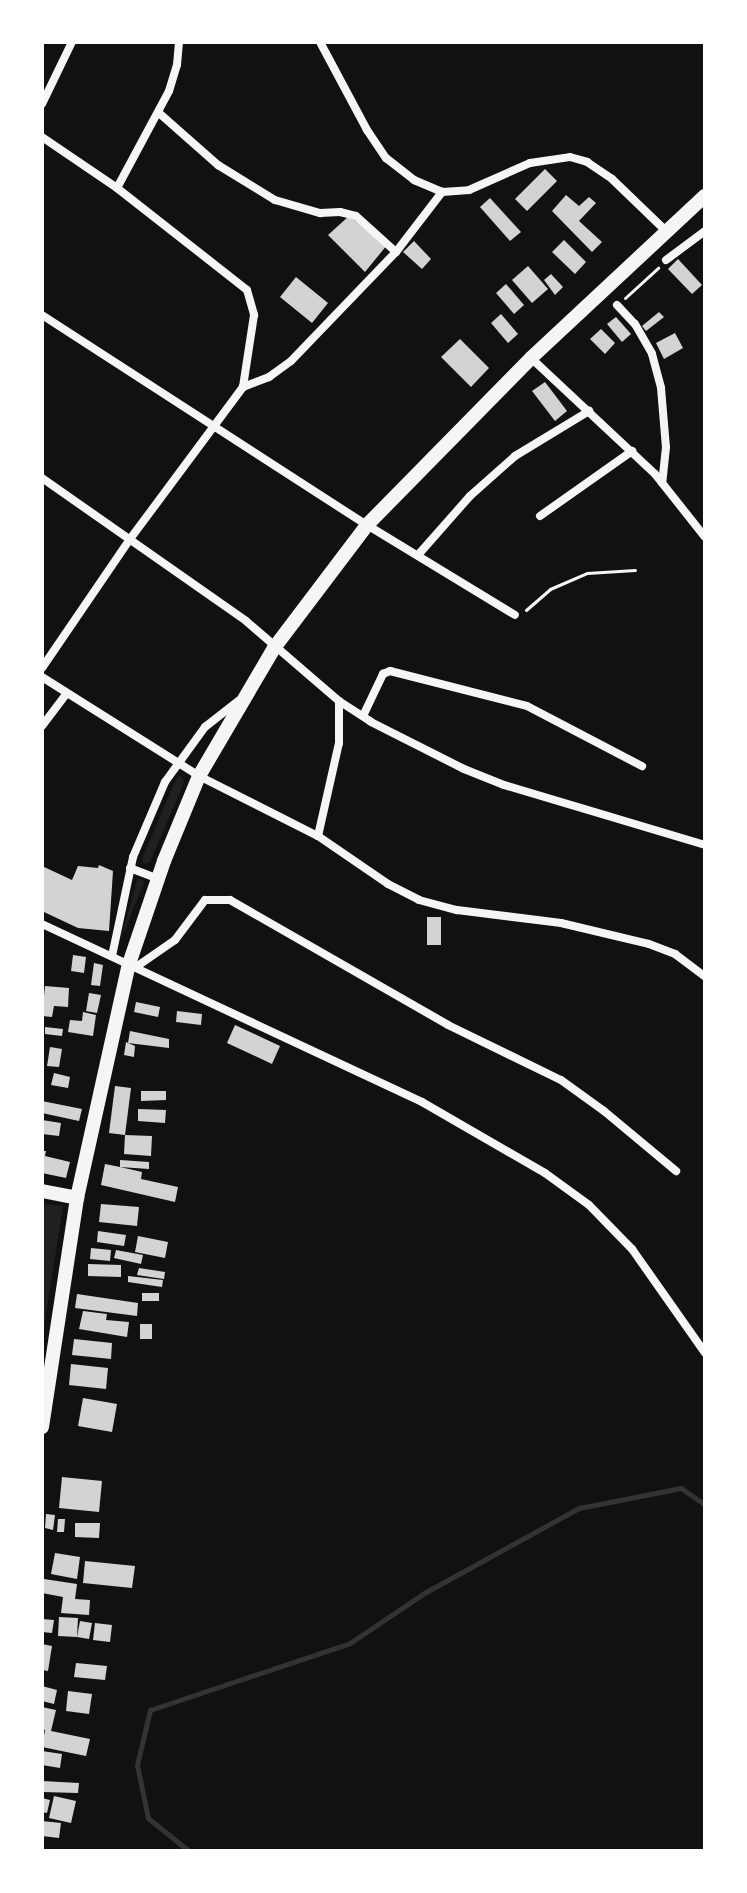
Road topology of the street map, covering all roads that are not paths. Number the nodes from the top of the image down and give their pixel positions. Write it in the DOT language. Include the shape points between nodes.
graph roads {
  1 [pos="72,42"];
  2 [pos="179,42"];
  3 [pos="320,42"];
  4 [pos="42,104"];
  5 [pos="159,113"];
  6 [pos="42,137"];
  7 [pos="117,188"];
  8 [pos="442,192"];
  9 [pos="705,196"];
  10 [pos="666,231"];
  11 [pos="705,231"];
  12 [pos="396,252"];
  13 [pos="666,260"];
  14 [pos="617,305"];
  15 [pos="42,315"];
  16 [pos="531,358"];
  17 [pos="243,387"];
  18 [pos="589,411"];
  19 [pos="216,424"];
  20 [pos="632,451"];
  21 [pos="42,478"];
  22 [pos="662,483"];
  23 [pos="540,516"];
  24 [pos="367,525"];
  25 [pos="705,537"];
  26 [pos="130,539"];
  27 [pos="418,555"];
  28 [pos="515,615"];
  29 [pos="274,648"];
  30 [pos="42,668"];
  31 [pos="42,677"];
  32 [pos="67,693"];
  33 [pos="248,693"];
  34 [pos="339,701"];
  35 [pos="363,716"];
  36 [pos="42,726"];
  37 [pos="178,763"];
  38 [pos="642,766"];
  39 [pos="199,776"];
  40 [pos="318,836"];
  41 [pos="705,845"];
  42 [pos="130,868"];
  43 [pos="158,879"];
  44 [pos="42,924"];
  45 [pos="112,956"];
  46 [pos="132,966"];
  47 [pos="705,977"];
  48 [pos="676,1171"];
  49 [pos="42,1191"];
  50 [pos="77,1198"];
  51 [pos="705,1353"];
  52 [pos="42,1427"];
  1 -- 4 [label="street"];
  2 -- 5 [label="street" via="177,65"];
  3 -- 8 [label="street" via="386,158 414,180"];
  5 -- 7 [label="street"];
  5 -- 12 [label="street" via="218,165 275,200 320,213 356,216"];
  6 -- 7 [label="street"];
  7 -- 17 [label="street" via="247,290 254,315"];
  8 -- 10 [label="street" via="469,190 530,163 570,157 612,179"];
  8 -- 12 [label="street"];
  9 -- 10 [label="main road"];
  10 -- 16 [label="main road"];
  11 -- 13 [label="street"];
  12 -- 17 [label="street" via="291,361"];
  14 -- 22 [label="street" via="652,354 661,388 666,447"];
  15 -- 19 [label="street"];
  16 -- 18 [label="street"];
  16 -- 24 [label="main road"];
  17 -- 19 [label="street"];
  18 -- 20 [label="street"];
  18 -- 27 [label="street" via="515,456 470,496"];
  19 -- 24 [label="street"];
  19 -- 26 [label="street"];
  20 -- 22 [label="street"];
  20 -- 23 [label="street"];
  21 -- 26 [label="street"];
  22 -- 25 [label="street"];
  24 -- 27 [label="street"];
  24 -- 29 [label="main road"];
  26 -- 29 [label="street" via="246,621"];
  26 -- 30 [label="street"];
  27 -- 28 [label="street"];
  29 -- 33 [label="main road"];
  29 -- 34 [label="street"];
  31 -- 32 [label="street"];
  32 -- 36 [label="street"];
  32 -- 37 [label="street"];
  33 -- 37 [label="street" via="205,727"];
  33 -- 39 [label="main road"];
  34 -- 35 [label="street"];
  34 -- 40 [label="street" via="339,743"];
  35 -- 38 [label="street" via="383,674 390,671 527,706"];
  35 -- 41 [label="street" via="504,785"];
  37 -- 39 [label="street"];
  37 -- 42 [label="street"];
  39 -- 40 [label="street"];
  39 -- 43 [label="main road"];
  40 -- 47 [label="street" via="419,900 561,923 649,944 675,954"];
  42 -- 43 [label="street"];
  42 -- 45 [label="street"];
  43 -- 46 [label="main road"];
  44 -- 45 [label="street"];
  45 -- 46 [label="street"];
  46 -- 48 [label="street" via="175,940 205,900 230,900 448,1025 561,1080"];
  46 -- 50 [label="main road"];
  46 -- 51 [label="street" via="422,1102 545,1173 589,1205 632,1249"];
  49 -- 50 [label="main road"];
  50 -- 52 [label="main road"];
}
